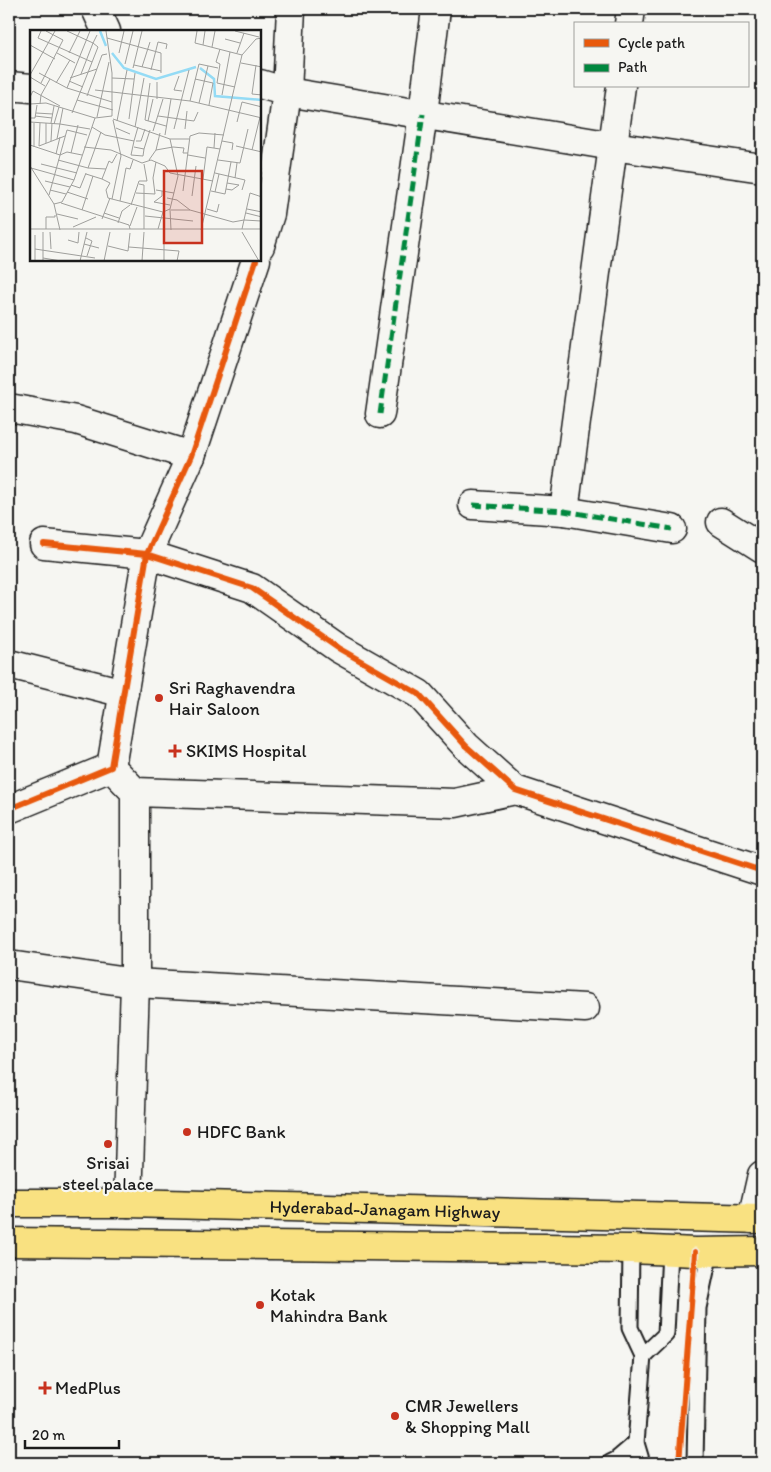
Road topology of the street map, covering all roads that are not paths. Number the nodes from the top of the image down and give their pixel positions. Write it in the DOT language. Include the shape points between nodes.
graph roads {
  1 [pos="96,9"];
  2 [pos="291,9"];
  3 [pos="436,9"];
  4 [pos="631,9"];
  5 [pos="629,22"];
  6 [pos="106,30"];
  7 [pos="261,84"];
  8 [pos="9,86"];
  9 [pos="30,88"];
  10 [pos="621,88"];
  11 [pos="287,92"];
  12 [pos="424,114"];
  13 [pos="613,146"];
  14 [pos="762,168"];
  15 [pos="261,243"];
  16 [pos="256,261"];
  17 [pos="9,408"];
  18 [pos="380,414"];
  19 [pos="191,456"];
  20 [pos="473,504"];
  21 [pos="564,511"];
  22 [pos="721,522"];
  23 [pos="672,529"];
  24 [pos="44,544"];
  25 [pos="762,548"];
  26 [pos="147,554"];
  27 [pos="9,664"];
  28 [pos="124,692"];
  29 [pos="111,766"];
  30 [pos="516,790"];
  31 [pos="135,792"];
  32 [pos="9,809"];
  33 [pos="762,871"];
  34 [pos="9,965"];
  35 [pos="135,983"];
  36 [pos="585,1008"];
  37 [pos="762,1175"];
  38 [pos="9,1203"];
  39 [pos="128,1204"];
  40 [pos="318,1208"];
  41 [pos="757,1219"];
  42 [pos="9,1242"];
  43 [pos="316,1245"];
  44 [pos="632,1249"];
  45 [pos="670,1251"];
  46 [pos="762,1251"];
  47 [pos="710,1252"];
  48 [pos="643,1356"];
  49 [pos="636,1442"];
  50 [pos="610,1463"];
  51 [pos="642,1463"];
  52 [pos="695,1463"];
  1 -- 6 [label="street"];
  2 -- 11 [label="street"];
  3 -- 12 [label="street"];
  4 -- 5 [label="street"];
  7 -- 11 [label="street"];
  8 -- 9 [label="street"];
  10 -- 13 [label="street"];
  11 -- 12 [label="street"];
  11 -- 15 [label="street" via="270,214"];
  12 -- 13 [label="street"];
  12 -- 18 [label="street"];
  13 -- 14 [label="street"];
  13 -- 21 [label="street"];
  16 -- 19 [label="street"];
  17 -- 19 [label="street" via="76,420"];
  19 -- 26 [label="street"];
  20 -- 21 [label="street"];
  21 -- 23 [label="street"];
  22 -- 25 [label="street"];
  24 -- 26 [label="street"];
  26 -- 28 [label="street"];
  26 -- 30 [label="street" via="252,588 338,648 419,694 466,746"];
  27 -- 28 [label="street"];
  28 -- 29 [label="street"];
  29 -- 31 [label="street"];
  29 -- 32 [label="street"];
  30 -- 31 [label="street" via="455,804"];
  30 -- 33 [label="street"];
  31 -- 35 [label="street"];
  34 -- 35 [label="street"];
  35 -- 36 [label="street"];
  35 -- 39 [label="street"];
  37 -- 41 [label="street"];
  38 -- 39 [label="highway, Hyderabad-Janagam Highway"];
  39 -- 40 [label="highway, Hyderabad-Janagam Highway"];
  40 -- 41 [label="highway, Hyderabad-Janagam Highway"];
  40 -- 43 [label="highway"];
  42 -- 43 [label="highway, Hyderabad-Janagam Highway"];
  43 -- 44 [label="highway, Hyderabad-Janagam Highway"];
  44 -- 45 [label="highway, Hyderabad-Janagam Highway"];
  44 -- 48 [label="lane" via="630,1328"];
  45 -- 47 [label="highway, Hyderabad-Janagam Highway"];
  45 -- 48 [label="lane" via="666,1334"];
  46 -- 47 [label="highway, Hyderabad-Janagam Highway"];
  47 -- 52 [label="lane" via="698,1308"];
  48 -- 49 [label="lane"];
  49 -- 50 [label="lane"];
  49 -- 51 [label="lane"];
}
